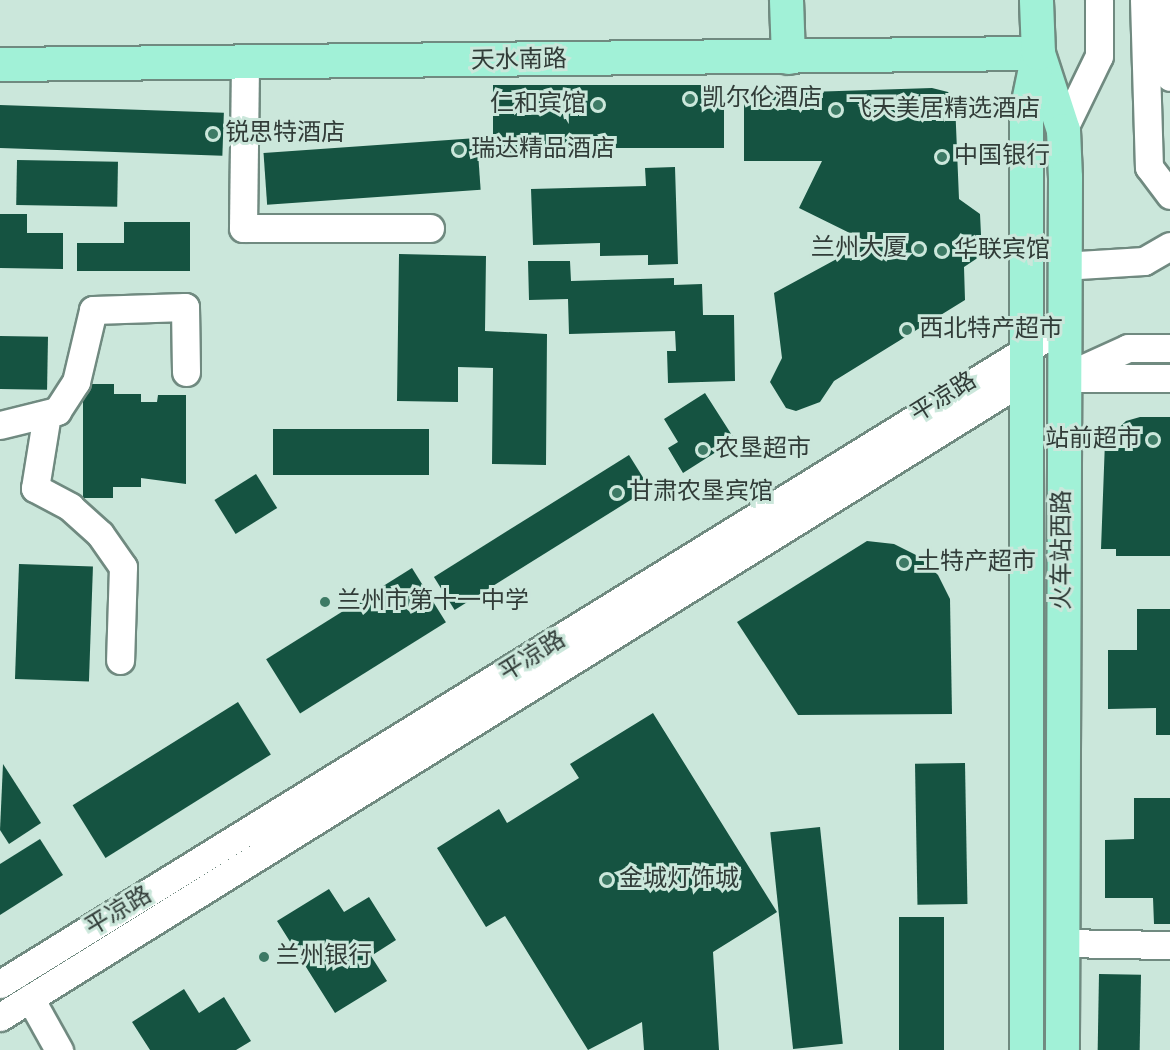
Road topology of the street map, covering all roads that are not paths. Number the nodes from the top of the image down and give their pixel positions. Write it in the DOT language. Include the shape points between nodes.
graph roads {
  1 [pos="786,0"];
  2 [pos="1036,0"];
  3 [pos="1099,0"];
  4 [pos="1144,0"];
  5 [pos="1165,0"];
  6 [pos="1038,53"];
  7 [pos="788,57"];
  8 [pos="0,64"];
  9 [pos="245,64"];
  10 [pos="1170,77"];
  11 [pos="1063,130"];
  12 [pos="1170,195"];
  13 [pos="429,228"];
  14 [pos="1170,246"];
  15 [pos="1062,266"];
  16 [pos="1064,327"];
  17 [pos="1027,345"];
  18 [pos="1170,348"];
  19 [pos="186,372"];
  20 [pos="1026,378"];
  21 [pos="1062,378"];
  22 [pos="1170,378"];
  23 [pos="47,414"];
  24 [pos="0,425"];
  25 [pos="120,660"];
  26 [pos="1062,943"];
  27 [pos="1170,945"];
  28 [pos="0,984"];
  29 [pos="30,999"];
  30 [pos="0,1017"];
  31 [pos="59,1050"];
  32 [pos="1026,1050"];
  33 [pos="1062,1050"];
  1 -- 7 [label="main road"];
  2 -- 6 [label="main road, 火车站西路"];
  3 -- 11 [label="street" via="1099,56"];
  4 -- 12 [label="street" via="1149,167"];
  5 -- 10 [label="street"];
  6 -- 7 [label="main road, 天水南路"];
  6 -- 11 [label="main road, 火车站西路"];
  6 -- 17 [label="main road, 火车站西路" via="1026,111"];
  7 -- 9 [label="main road, 天水南路"];
  8 -- 9 [label="main road, 天水南路"];
  9 -- 13 [label="street" via="243,228"];
  11 -- 15 [label="main road, 火车站西路"];
  14 -- 15 [label="street" via="1144,261"];
  15 -- 16 [label="main road, 火车站西路"];
  16 -- 17 [label="street, 平凉路"];
  16 -- 21 [label="main road, 火车站西路"];
  17 -- 20 [label="main road, 火车站西路"];
  17 -- 28 [label="street, 平凉路"];
  18 -- 21 [label="street" via="1128,348"];
  19 -- 23 [label="street" via="185,307 93,310 76,382 57,411"];
  20 -- 21 [label="main road"];
  20 -- 29 [label="street, 平凉路"];
  20 -- 32 [label="main road, 火车站西路"];
  21 -- 22 [label="street"];
  21 -- 26 [label="main road, 火车站西路"];
  23 -- 24 [label="street"];
  23 -- 25 [label="street" via="35,488 93,527 123,567"];
  26 -- 27 [label="street"];
  26 -- 33 [label="main road, 火车站西路"];
  29 -- 30 [label="street, 平凉路"];
  29 -- 31 [label="street"];
}
